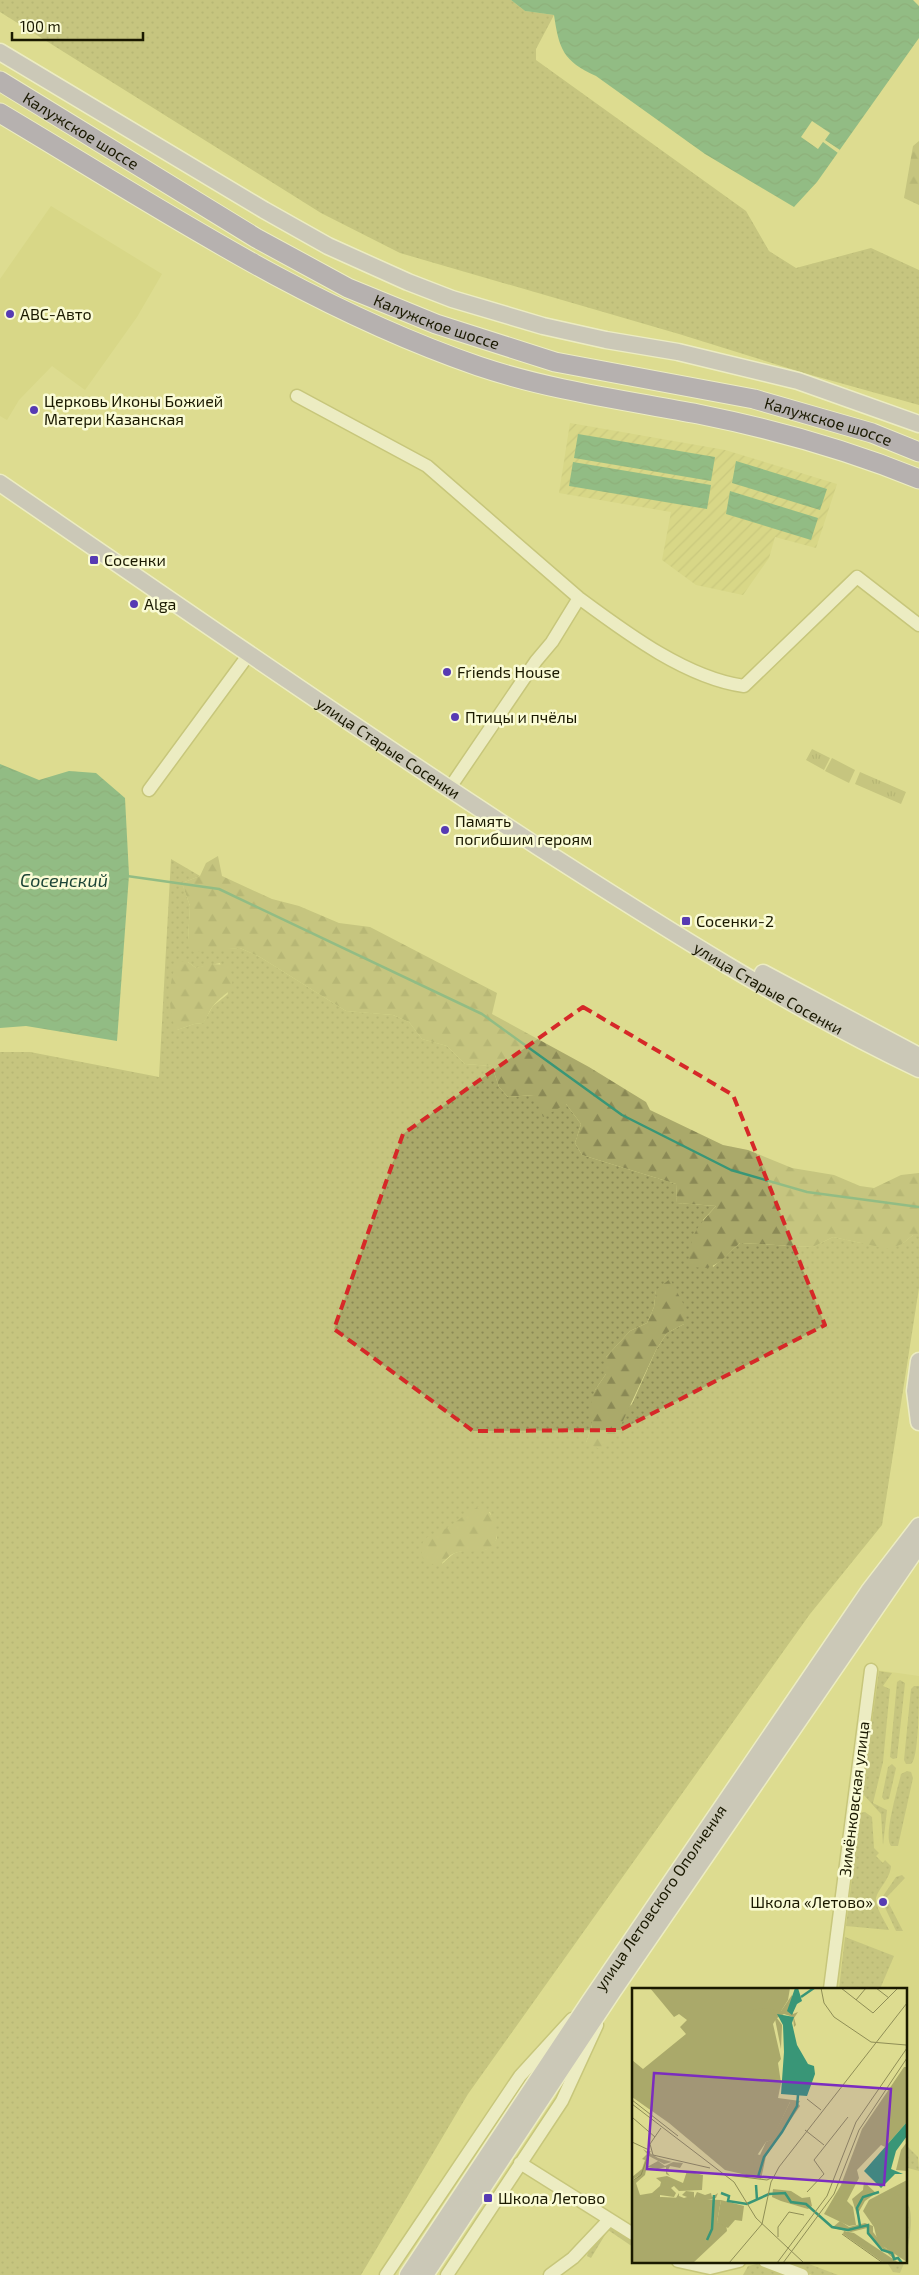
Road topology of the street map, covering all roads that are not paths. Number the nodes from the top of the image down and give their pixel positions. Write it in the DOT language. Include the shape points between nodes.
graph roads {
  1 [pos="0,52"];
  2 [pos="0,81"];
  3 [pos="0,113"];
  4 [pos="296,396"];
  5 [pos="919,424"];
  6 [pos="872,433"];
  7 [pos="919,443"];
  8 [pos="919,452"];
  9 [pos="0,474"];
  10 [pos="919,479"];
  11 [pos="0,483"];
  12 [pos="579,598"];
  13 [pos="919,625"];
  14 [pos="249,654"];
  15 [pos="452,785"];
  16 [pos="149,790"];
  17 [pos="919,1056"];
  18 [pos="919,1069"];
  19 [pos="919,1361"];
  20 [pos="919,1422"];
  21 [pos="918,1531"];
  22 [pos="871,1670"];
  23 [pos="830,1988"];
  24 [pos="613,1991"];
  25 [pos="590,2001"];
  26 [pos="520,2076"];
  27 [pos="547,2079"];
  28 [pos="562,2101"];
  29 [pos="520,2164"];
  30 [pos="609,2220"];
  31 [pos="632,2233"];
  32 [pos="683,2262"];
  33 [pos="768,2262"];
  34 [pos="737,2266"];
  35 [pos="386,2275"];
  36 [pos="408,2275"];
  37 [pos="424,2275"];
  38 [pos="447,2275"];
  39 [pos="550,2275"];
  40 [pos="802,2275"];
  1 -- 5 [label="main road" via="264,210 328,246 408,282 543,326 678,352 798,381"];
  2 -- 6 [label="highway, Калужское шоссе" via="256,238 348,288 436,324 555,362 754,399"];
  3 -- 10 [label="highway, Калужское шоссе" via="247,260 337,309 408,340 479,366 553,387 780,433 866,458"];
  4 -- 12 [label="street" via="427,466"];
  6 -- 7 [label="main road"];
  6 -- 8 [label="highway, Калужское шоссе"];
  9 -- 15 [label="main road, улица Старые Сосенки"];
  11 -- 14 [label="main road, улица Старые Сосенки"];
  12 -- 13 [label="street" via="644,645 725,684 744,686 857,577"];
  12 -- 15 [label="street"];
  14 -- 15 [label="main road, улица Старые Сосенки"];
  14 -- 16 [label="street"];
  15 -- 17 [label="main road, улица Старые Сосенки" via="696,934"];
  15 -- 18 [label="main road, улица Старые Сосенки" via="665,927 812,1014"];
  19 -- 20 [label="main road" via="915,1391"];
  21 -- 24 [label="main road, улица Летовского Ополчения"];
  21 -- 25 [label="main road, улица Летовского Ополчения" via="868,1591"];
  22 -- 23 [label="street, Зимёнковская улица"];
  24 -- 27 [label="main road, улица Летовского Ополчения"];
  24 -- 28 [label="street"];
  25 -- 26 [label="street"];
  25 -- 27 [label="main road, улица Летовского Ополчения"];
  26 -- 27 [label="street"];
  26 -- 35 [label="street"];
  27 -- 28 [label="street" via="560,2090"];
  27 -- 36 [label="main road, улица Летовского Ополчения"];
  27 -- 37 [label="main road, улица Летовского Ополчения"];
  28 -- 29 [label="street"];
  29 -- 30 [label="street"];
  29 -- 38 [label="street"];
  30 -- 31 [label="street"];
  30 -- 39 [label="street" via="573,2258"];
  32 -- 34 [label="street" via="710,2268"];
  33 -- 40 [label="street"];
}
